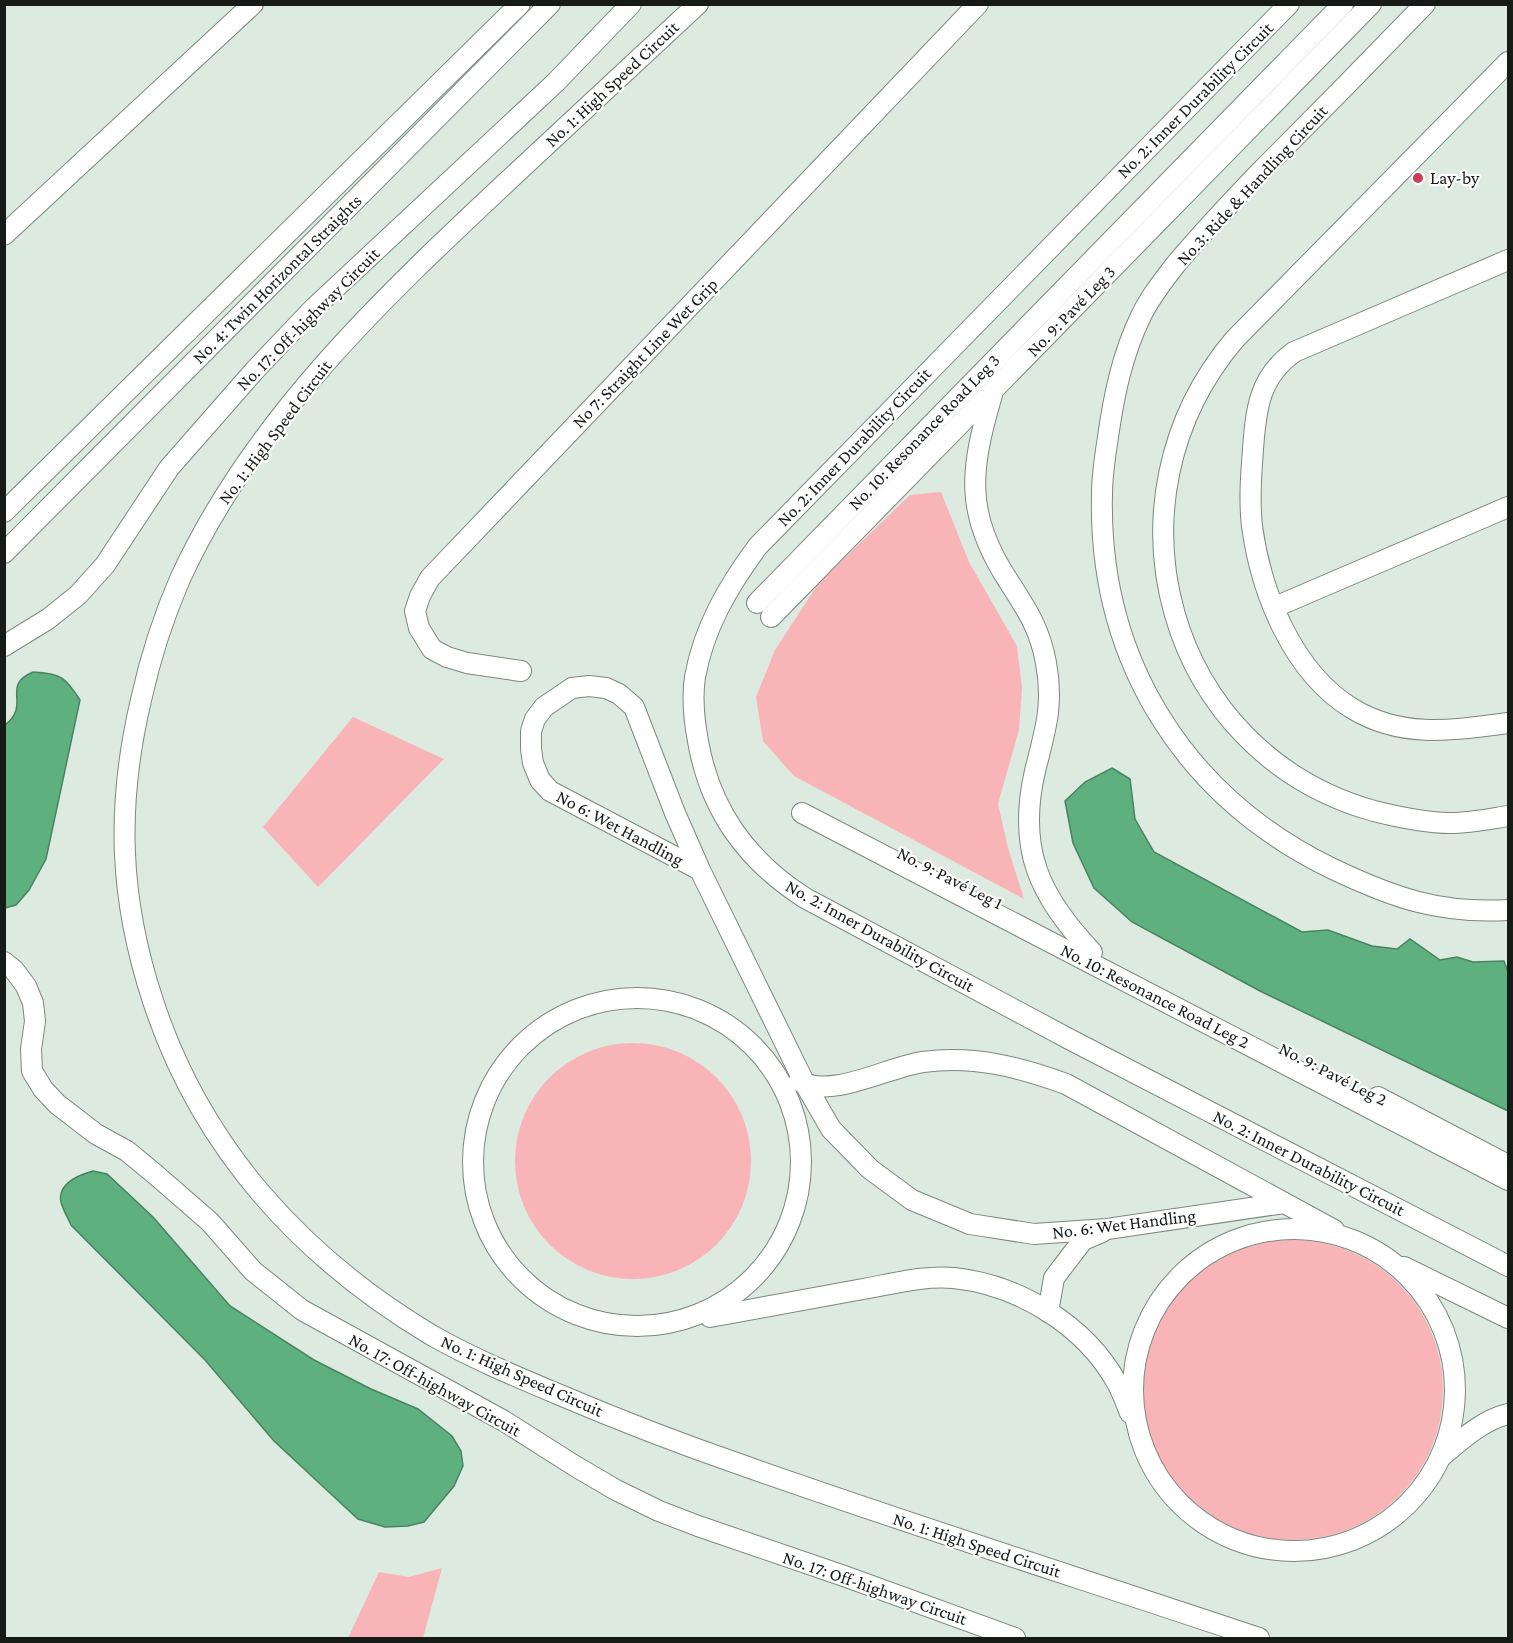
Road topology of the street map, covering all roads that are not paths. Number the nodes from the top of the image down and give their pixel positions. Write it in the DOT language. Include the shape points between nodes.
graph roads {
  1 [pos="253,4"];
  2 [pos="520,4"];
  3 [pos="550,4"];
  4 [pos="630,4"];
  5 [pos="698,4"];
  6 [pos="978,4"];
  7 [pos="1289,4"];
  8 [pos="1343,4"];
  9 [pos="1371,4"];
  10 [pos="1425,4"];
  11 [pos="1509,62"];
  12 [pos="4,236"];
  13 [pos="1509,260"];
  14 [pos="993,391"];
  15 [pos="1509,507"];
  16 [pos="4,512"];
  17 [pos="4,554"];
  18 [pos="757,603"];
  19 [pos="1275,607"];
  20 [pos="771,617"];
  21 [pos="4,646"];
  22 [pos="521,671"];
  23 [pos="1509,723"];
  24 [pos="805,808"];
  25 [pos="1509,816"];
  26 [pos="700,870"];
  27 [pos="1509,910"];
  28 [pos="1092,952"];
  29 [pos="4,962"];
  30 [pos="765,1057"];
  31 [pos="805,1084"];
  32 [pos="1509,1165"];
  33 [pos="1509,1180"];
  34 [pos="1284,1203"];
  35 [pos="1107,1229"];
  36 [pos="1344,1235"];
  37 [pos="1394,1262"];
  38 [pos="1509,1266"];
  39 [pos="1048,1312"];
  40 [pos="1509,1318"];
  41 [pos="677,1323"];
  42 [pos="1509,1414"];
  43 [pos="1134,1423"];
  44 [pos="1443,1456"];
  45 [pos="1015,1638"];
  46 [pos="1259,1638"];
  1 -- 12 [label="street"];
  2 -- 16 [label="street, No. 4: Twin Horizontal Straights"];
  3 -- 17 [label="street, No. 4: Twin Horizontal Straights"];
  4 -- 21 [label="street, No. 17: Off-highway Circuit" via="556,81 314,308 255,370 169,468 105,564 78,595"];
  5 -- 46 [label="street, No. 1: High Speed Circuit" via="424,259 338,349 259,447 202,536 179,581 148,670 128,764 123,818 130,908 138,951 159,1018 194,1098 234,1161 284,1220 341,1271 438,1338 521,1379 700,1451"];
  6 -- 22 [label="street, No 7: Straight Line Wet Grip" via="430,578 415,612 419,628 432,649 467,663"];
  7 -- 38 [label="street, No. 2: Inner Durability Circuit" via="758,546 720,602 701,653 695,678 697,739 718,808 748,851 786,886 1071,1040"];
  8 -- 18 [label="street, No. 10: Resonance Road Leg 3"];
  9 -- 14 [label="street, No. 9: Pavé Leg 3"];
  10 -- 27 [label="street, No.3: Ride & Handling Circuit" via="1205,230 1140,316 1112,405 1103,470 1104,543 1118,619 1145,692 1188,758 1226,797 1282,842 1372,888 1449,909"];
  11 -- 25 [label="street" via="1219,358 1182,426 1166,492 1163,529 1171,605 1188,652 1208,688 1264,753 1312,787 1388,814 1449,823"];
  13 -- 19 [label="street" via="1294,352 1272,372 1256,418 1251,491 1258,556"];
  14 -- 20 [label="street, No. 9: Pavé Leg 3"];
  14 -- 28 [label="street" via="975,464 974,491 980,523 992,553 1028,609 1040,637 1051,693 1029,800 1035,868 1065,922"];
  15 -- 19 [label="street"];
  19 -- 23 [label="street" via="1292,646 1310,672 1332,693 1377,720 1434,731"];
  24 -- 28 [label="street, No. 9: Pavé Leg 1"];
  24 -- 33 [label="street, No. 10: Resonance Road Leg 2"];
  26 -- 26 [label="street, No 6: Wet Handling" via="634,707 619,693 589,686 572,688 544,707 531,731 533,763 550,791"];
  26 -- 31 [label="street, No 6: Wet Handling"];
  28 -- 32 [label="street, No. 9: Pavé Leg 2"];
  29 -- 45 [label="street, No. 17: Off-highway Circuit" via="26,986 33,1003 32,1071 43,1089 96,1134 127,1151 156,1175 210,1222 253,1271 302,1310 504,1420 575,1466 659,1511"];
  30 -- 31 [label="street, No. 6: Wet Handling"];
  30 -- 41 [label="street" via="792,1101 803,1151 797,1208 771,1260 730,1300"];
  30 -- 41 [label="street" via="727,1023 680,1002 629,997 579,1007 534,1032 499,1070 477,1117 471,1174 485,1229 518,1277 564,1311 620,1327"];
  31 -- 34 [label="street" via="825,1087 853,1082 923,1062 974,1060 1022,1068 1066,1084"];
  31 -- 35 [label="street, No. 6: Wet Handling" via="831,1129 870,1169 912,1200 970,1224 1034,1234"];
  34 -- 35 [label="street, No. 6: Wet Handling"];
  34 -- 36 [label="street"];
  35 -- 39 [label="street" via="1083,1240 1054,1278"];
  36 -- 37 [label="street"];
  36 -- 43 [label="street" via="1288,1228 1233,1239 1185,1269 1150,1313 1132,1367"];
  37 -- 40 [label="street"];
  37 -- 44 [label="street" via="1432,1304 1453,1356 1456,1407"];
  39 -- 41 [label="street" via="1019,1296 952,1278 914,1280"];
  39 -- 43 [label="street" via="1075,1331 1101,1359 1117,1383"];
  42 -- 44 [label="street" via="1477,1428"];
  43 -- 44 [label="street" via="1153,1471 1185,1510 1227,1538 1276,1551 1328,1549 1375,1530 1415,1498"];
}
